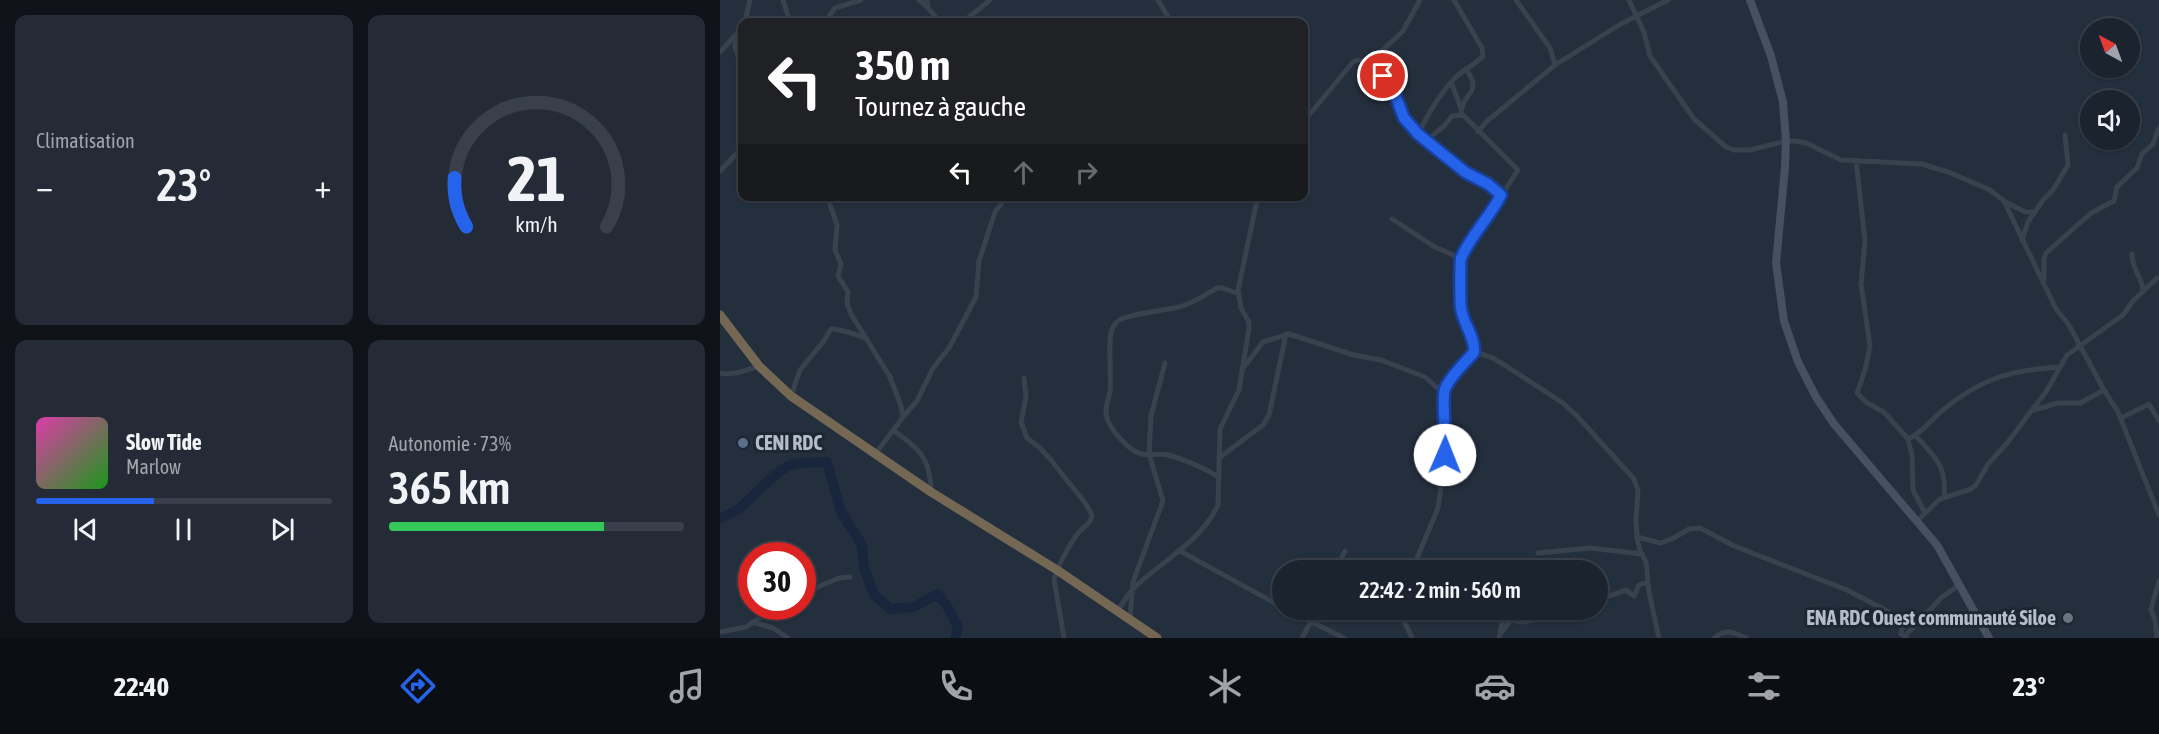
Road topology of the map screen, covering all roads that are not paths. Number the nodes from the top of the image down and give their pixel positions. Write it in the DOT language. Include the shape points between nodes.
graph roads {
  1 [pos="750,0"];
  2 [pos="783,0"];
  3 [pos="861,0"];
  4 [pos="919,0"];
  5 [pos="927,0"];
  6 [pos="990,0"];
  7 [pos="1158,0"];
  8 [pos="1420,0"];
  9 [pos="1454,0"];
  10 [pos="1516,0"];
  11 [pos="1629,0"];
  12 [pos="1668,0"];
  13 [pos="1750,0"];
  14 [pos="928,8"];
  15 [pos="1637,16"];
  16 [pos="746,18"];
  17 [pos="787,18"];
  18 [pos="828,18"];
  19 [pos="937,18"];
  20 [pos="968,18"];
  21 [pos="1169,18"];
  22 [pos="738,33"];
  23 [pos="736,36"];
  24 [pos="720,51"];
  25 [pos="738,55"];
  26 [pos="1372,60"];
  27 [pos="1555,65"];
  28 [pos="1466,69"];
  29 [pos="1451,82"];
  30 [pos="1461,108"];
  31 [pos="1462,115"];
  32 [pos="1308,116"];
  33 [pos="2159,128"];
  34 [pos="1478,132"];
  35 [pos="1418,134"];
  36 [pos="2065,135"];
  37 [pos="1427,140"];
  38 [pos="1786,141"];
  39 [pos="738,152"];
  40 [pos="1856,160"];
  41 [pos="720,171"];
  42 [pos="1501,195"];
  43 [pos="829,201"];
  44 [pos="1003,201"];
  45 [pos="1257,201"];
  46 [pos="2004,201"];
  47 [pos="2035,212"];
  48 [pos="1392,219"];
  49 [pos="2022,241"];
  50 [pos="2132,254"];
  51 [pos="1460,258"];
  52 [pos="2157,278"];
  53 [pos="2044,282"];
  54 [pos="2143,291"];
  55 [pos="1239,294"];
  56 [pos="720,315"];
  57 [pos="1286,334"];
  58 [pos="866,338"];
  59 [pos="2081,346"];
  60 [pos="1474,352"];
  61 [pos="1165,363"];
  62 [pos="759,366"];
  63 [pos="2060,367"];
  64 [pos="1242,370"];
  65 [pos="720,373"];
  66 [pos="1024,378"];
  67 [pos="2104,390"];
  68 [pos="1443,393"];
  69 [pos="791,396"];
  70 [pos="2031,411"];
  71 [pos="903,417"];
  72 [pos="2121,418"];
  73 [pos="2159,421"];
  74 [pos="893,430"];
  75 [pos="1916,435"];
  76 [pos="1908,439"];
  77 [pos="876,453"];
  78 [pos="1149,453"];
  79 [pos="1219,458"];
  80 [pos="1218,477"];
  81 [pos="931,492"];
  82 [pos="1944,497"];
  83 [pos="1925,513"];
  84 [pos="2159,516"];
  85 [pos="1917,521"];
  86 [pos="1637,537"];
  87 [pos="1180,551"];
  88 [pos="1345,551"];
  89 [pos="1538,553"];
  90 [pos="1642,554"];
  91 [pos="1341,560"];
  92 [pos="1416,560"];
  93 [pos="1056,570"];
  94 [pos="850,578"];
  95 [pos="2159,581"];
  96 [pos="1648,582"];
  97 [pos="1959,585"];
  98 [pos="816,588"];
  99 [pos="1132,590"];
  100 [pos="1608,596"];
  101 [pos="1272,601"];
  102 [pos="1117,612"];
  103 [pos="756,620"];
  104 [pos="1130,620"];
  105 [pos="1308,620"];
  106 [pos="1404,620"];
  107 [pos="1503,620"];
  108 [pos="1511,620"];
  109 [pos="1511,620"];
  110 [pos="1532,620"];
  111 [pos="753,622"];
  112 [pos="1312,622"];
  113 [pos="720,632"];
  114 [pos="1500,635"];
  115 [pos="1903,636"];
  116 [pos="788,638"];
  117 [pos="1064,638"];
  118 [pos="1157,638"];
  119 [pos="1302,638"];
  120 [pos="1344,638"];
  121 [pos="1412,638"];
  122 [pos="1659,638"];
  123 [pos="1714,638"];
  124 [pos="1746,638"];
  125 [pos="1989,638"];
  126 [pos="2157,638"];
  1 -- 16 [label="street"];
  2 -- 17 [label="street"];
  3 -- 18 [label="street" via="835,8"];
  4 -- 14 [label="street"];
  5 -- 14 [label="street"];
  6 -- 20 [label="street"];
  7 -- 21 [label="street"];
  8 -- 26 [label="street" via="1403,31"];
  9 -- 28 [label="street" via="1484,53"];
  10 -- 27 [label="street" via="1550,48"];
  11 -- 15 [label="street"];
  12 -- 15 [label="street"];
  13 -- 38 [label="main road" via="1783,102"];
  14 -- 19 [label="street"];
  15 -- 27 [label="street"];
  15 -- 38 [label="street" via="1650,56 1684,107 1713,136 1734,150 1760,149"];
  22 -- 23 [label="street"];
  23 -- 24 [label="street"];
  23 -- 25 [label="street"];
  26 -- 32 [label="street" via="1367,64 1358,60 1350,65"];
  26 -- 35 [label="street" via="1394,92 1404,118"];
  27 -- 34 [label="street"];
  28 -- 29 [label="street"];
  28 -- 30 [label="street" via="1473,87"];
  29 -- 30 [label="street"];
  29 -- 35 [label="street"];
  30 -- 31 [label="street"];
  31 -- 34 [label="street"];
  31 -- 37 [label="street" via="1452,116"];
  33 -- 53 [label="street" via="2136,168 2116,187 2114,201 2091,213 2046,253"];
  34 -- 42 [label="street" via="1518,169"];
  35 -- 37 [label="street"];
  36 -- 47 [label="street" via="2068,165"];
  37 -- 42 [label="street" via="1465,172"];
  38 -- 40 [label="street" via="1806,143 1841,160"];
  38 -- 85 [label="main road" via="1776,263 1784,321 1798,362 1834,424"];
  39 -- 41 [label="street"];
  40 -- 46 [label="street" via="1937,168 1990,190"];
  40 -- 76 [label="street" via="1865,241 1861,284 1870,346 1857,393 1867,404 1884,412"];
  42 -- 51 [label="street"];
  43 -- 58 [label="street" via="837,225 838,276 848,292 849,309"];
  44 -- 71 [label="street" via="995,212 979,261 976,297 917,401"];
  45 -- 55 [label="street"];
  46 -- 47 [label="street" via="2025,212"];
  46 -- 49 [label="street"];
  47 -- 49 [label="street"];
  48 -- 51 [label="street" via="1435,248"];
  49 -- 53 [label="street"];
  50 -- 54 [label="street"];
  51 -- 60 [label="street" via="1461,308"];
  52 -- 54 [label="street"];
  53 -- 59 [label="street" via="2056,309"];
  54 -- 59 [label="street" via="2125,313"];
  55 -- 64 [label="street" via="1249,325"];
  55 -- 78 [label="street" via="1217,288 1185,305 1125,317 1111,330 1107,416 1126,445 1139,453"];
  56 -- 62 [label="highway"];
  57 -- 64 [label="street" via="1263,342"];
  57 -- 68 [label="street" via="1381,360 1425,377"];
  57 -- 79 [label="street" via="1269,415 1263,425"];
  58 -- 69 [label="street" via="831,329 800,370"];
  58 -- 71 [label="street" via="890,377"];
  59 -- 63 [label="street" via="2067,355"];
  59 -- 67 [label="street"];
  60 -- 68 [label="street"];
  60 -- 86 [label="street" via="1498,362 1563,404 1634,479 1638,491"];
  61 -- 78 [label="street" via="1151,416"];
  62 -- 65 [label="street" via="727,375"];
  62 -- 69 [label="highway"];
  63 -- 70 [label="street"];
  63 -- 75 [label="street" via="2006,374 1983,383"];
  64 -- 79 [label="street" via="1239,390 1220,429"];
  66 -- 93 [label="street" via="1026,397 1021,422 1027,438 1051,460 1092,515"];
  67 -- 70 [label="street" via="2080,403 2058,403"];
  67 -- 72 [label="street"];
  68 -- 92 [label="street" via="1447,442 1438,508"];
  69 -- 77 [label="highway"];
  70 -- 82 [label="street" via="1976,485"];
  71 -- 74 [label="street"];
  72 -- 73 [label="street" via="2149,404"];
  72 -- 84 [label="street"];
  74 -- 77 [label="street"];
  74 -- 81 [label="street" via="924,458 931,474"];
  75 -- 76 [label="street"];
  75 -- 82 [label="street" via="1942,466"];
  76 -- 83 [label="street" via="1913,489"];
  77 -- 81 [label="highway"];
  78 -- 80 [label="street" via="1194,464"];
  78 -- 99 [label="street" via="1163,501"];
  79 -- 80 [label="street"];
  80 -- 87 [label="street" via="1220,499 1216,509"];
  81 -- 93 [label="highway"];
  82 -- 83 [label="street"];
  83 -- 85 [label="street"];
  85 -- 97 [label="main road" via="1937,545"];
  86 -- 90 [label="street"];
  86 -- 115 [label="street" via="1660,543 1700,528 1734,546 1848,590 1903,624"];
  87 -- 99 [label="street"];
  87 -- 101 [label="street"];
  88 -- 91 [label="street"];
  89 -- 90 [label="street" via="1590,548"];
  90 -- 96 [label="street"];
  93 -- 102 [label="highway"];
  93 -- 117 [label="street" via="1054,583"];
  94 -- 98 [label="street"];
  95 -- 126 [label="street" via="2151,609"];
  96 -- 100 [label="street" via="1639,585 1634,596 1626,590"];
  96 -- 122 [label="street"];
  97 -- 115 [label="street"];
  97 -- 125 [label="main road"];
  99 -- 102 [label="street"];
  99 -- 104 [label="street"];
  102 -- 104 [label="highway"];
  103 -- 111 [label="street"];
  104 -- 118 [label="highway"];
  105 -- 112 [label="street"];
  106 -- 121 [label="street"];
  107 -- 114 [label="street"];
  108 -- 114 [label="street"];
  109 -- 110 [label="street"];
  111 -- 113 [label="street" via="738,630"];
  111 -- 116 [label="street"];
  112 -- 119 [label="street"];
  112 -- 120 [label="street"];
  123 -- 124 [label="street" via="1726,631"];
}
